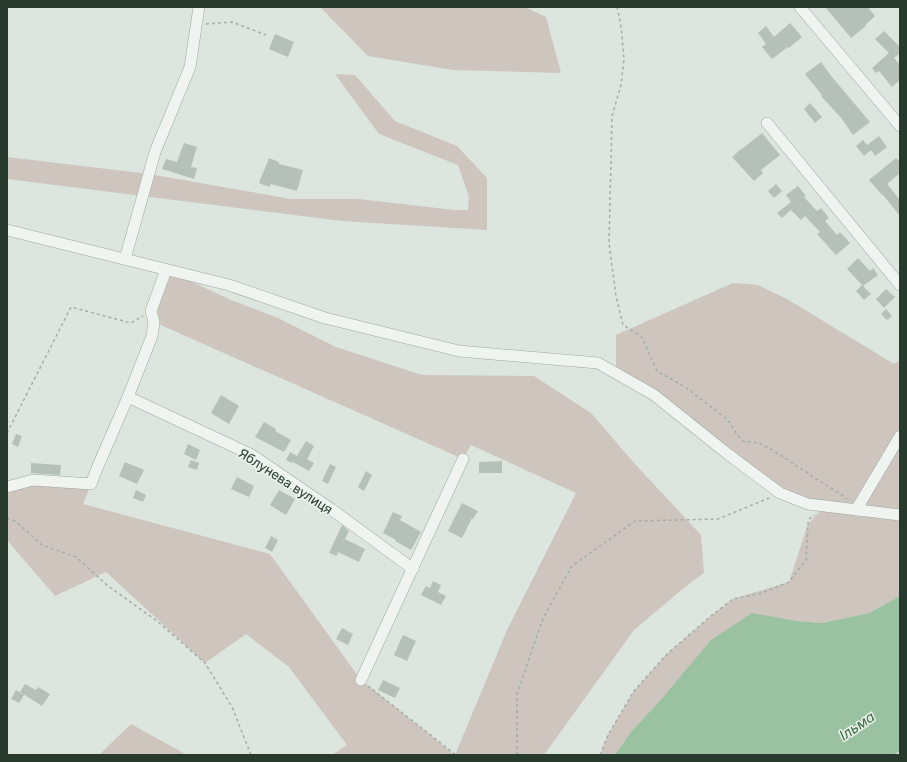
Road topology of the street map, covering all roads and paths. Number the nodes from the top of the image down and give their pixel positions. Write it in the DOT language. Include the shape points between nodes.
graph roads {
  1 [pos="199,7"];
  2 [pos="617,7"];
  3 [pos="800,7"];
  4 [pos="196,25"];
  5 [pos="266,35"];
  6 [pos="767,123"];
  7 [pos="900,126"];
  8 [pos="7,230"];
  9 [pos="125,259"];
  10 [pos="166,270"];
  11 [pos="900,285"];
  12 [pos="152,311"];
  13 [pos="128,397"];
  14 [pos="7,433"];
  15 [pos="900,436"];
  16 [pos="463,459"];
  17 [pos="7,487"];
  18 [pos="780,493"];
  19 [pos="826,506"];
  20 [pos="856,509"];
  21 [pos="900,515"];
  22 [pos="7,518"];
  23 [pos="413,569"];
  24 [pos="361,680"];
  25 [pos="251,755"];
  26 [pos="456,755"];
  27 [pos="517,755"];
  28 [pos="600,755"];
  1 -- 4 [label="street"];
  2 -- 20 [label="path" via="624,59 621,85 612,116 609,243 616,296 623,325 641,336 657,371 685,387 728,420 743,441 759,443 774,451 842,495"];
  3 -- 7 [label="street"];
  4 -- 5 [label="path" via="232,22"];
  4 -- 9 [label="street" via="190,67 155,152"];
  6 -- 11 [label="street"];
  8 -- 9 [label="street"];
  9 -- 10 [label="street"];
  10 -- 12 [label="street"];
  10 -- 18 [label="street" via="229,285 325,318 459,351 598,363 654,396"];
  12 -- 13 [label="street" via="152,336"];
  12 -- 14 [label="path" via="131,323 71,307"];
  13 -- 17 [label="street" via="91,484 33,480"];
  13 -- 23 [label="street, Яблунева вулиця" via="252,455"];
  15 -- 20 [label="street"];
  16 -- 23 [label="street"];
  18 -- 19 [label="street" via="808,504"];
  18 -- 27 [label="path" via="718,519 635,521 572,566 543,618 517,694"];
  19 -- 20 [label="street"];
  19 -- 28 [label="path" via="809,519 806,560 789,582 762,593 733,599 667,654 634,691 608,735"];
  20 -- 21 [label="street"];
  22 -- 25 [label="path" via="15,521 42,545 76,557 108,586 157,621 205,663 232,707"];
  23 -- 24 [label="street"];
  24 -- 26 [label="path"];
}
